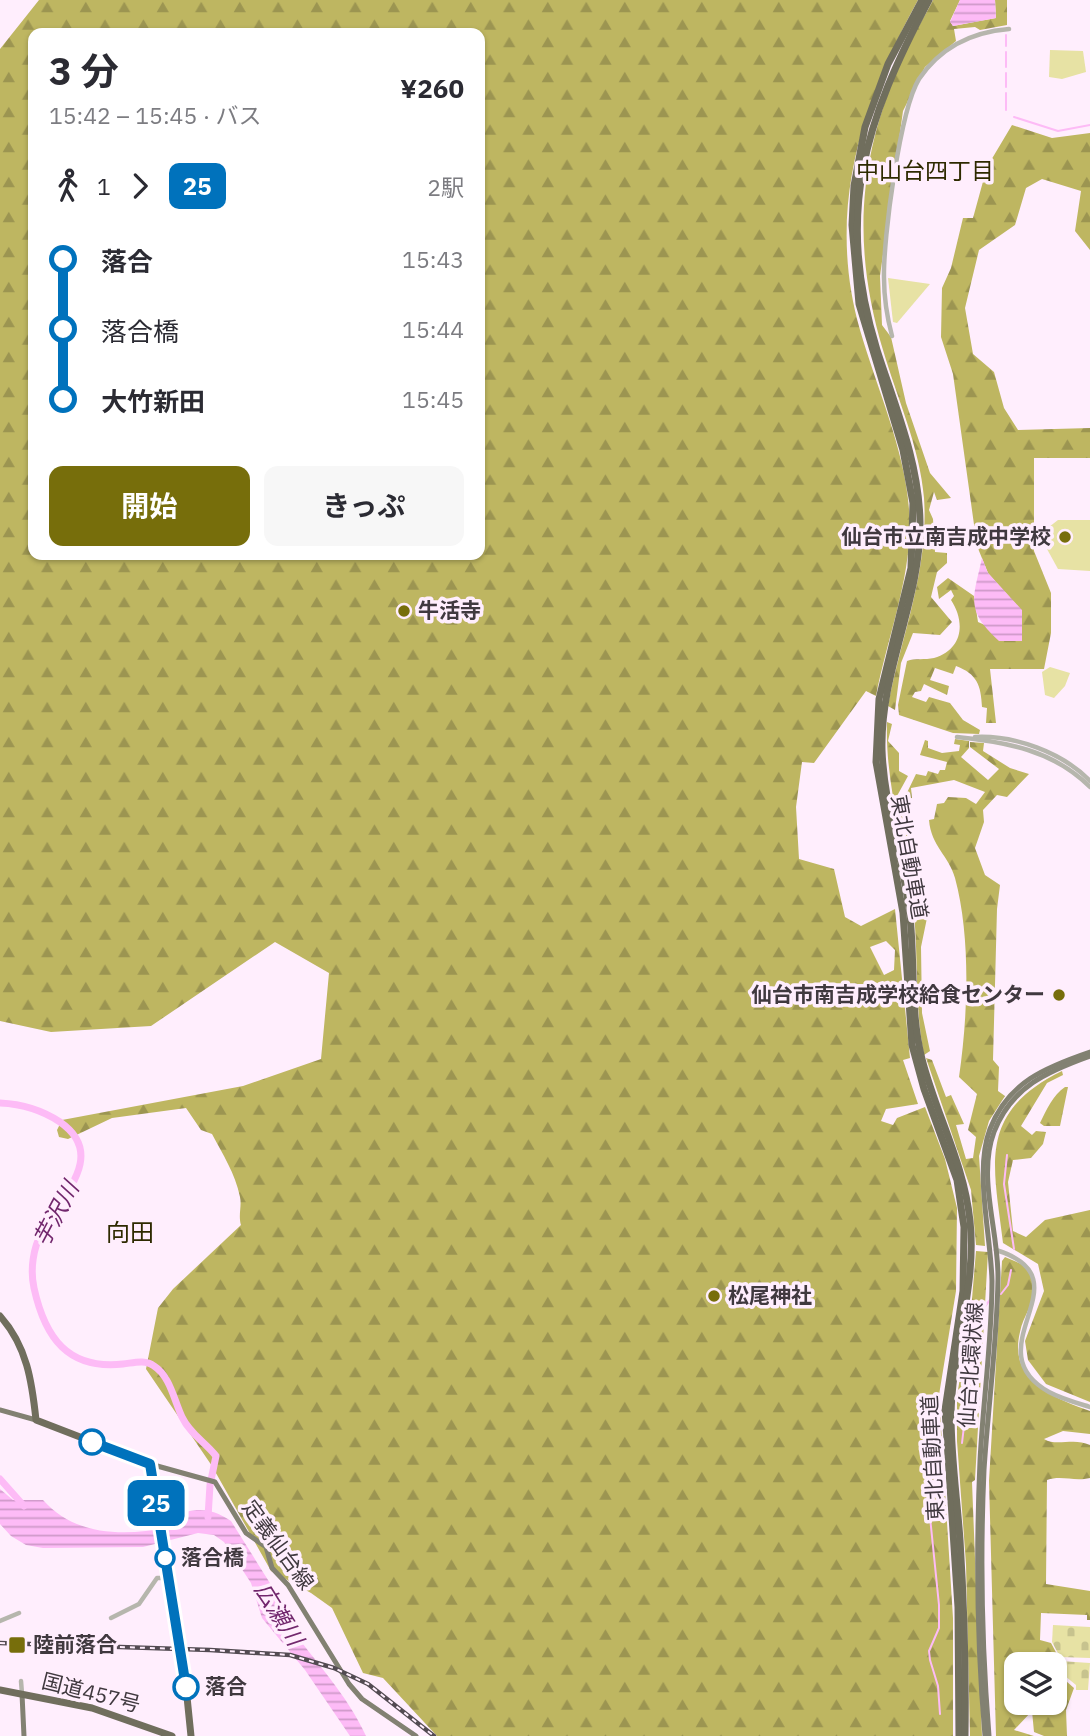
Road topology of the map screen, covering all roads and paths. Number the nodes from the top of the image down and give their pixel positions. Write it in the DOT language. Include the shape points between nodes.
graph roads {
  1 [pos="922,0"];
  2 [pos="929,0"];
  3 [pos="1009,29"];
  4 [pos="892,336"];
  5 [pos="957,737"];
  6 [pos="1087,777"];
  7 [pos="1090,787"];
  8 [pos="1090,1054"];
  9 [pos="994,1250"];
  10 [pos="0,1316"];
  11 [pos="1090,1407"];
  12 [pos="0,1410"];
  13 [pos="36,1420"];
  14 [pos="150,1464"];
  15 [pos="168,1578"];
  16 [pos="19,1613"];
  17 [pos="111,1618"];
  18 [pos="0,1621"];
  19 [pos="21,1681"];
  20 [pos="0,1690"];
  21 [pos="22,1694"];
  22 [pos="24,1736"];
  23 [pos="173,1736"];
  24 [pos="191,1736"];
  25 [pos="416,1736"];
  26 [pos="959,1736"];
  27 [pos="965,1736"];
  28 [pos="987,1736"];
  1 -- 26 [label="highway, 東北自動車道" via="888,64 865,127 852,225 860,311 903,450 913,503 911,568 884,671 875,749 879,794 903,914 912,1045 957,1180 964,1227 963,1291 945,1410 958,1607"];
  2 -- 27 [label="highway, 東北自動車道" via="877,109 862,172 858,228 868,316 907,442 920,519 915,582 887,687 882,747 887,799 911,921 919,1046 961,1170 970,1224 971,1276 951,1410 963,1599"];
  3 -- 4 [label="street" via="979,33 948,49 928,68 908,104 883,275"];
  5 -- 6 [label="street" via="1022,747"];
  6 -- 7 [label="street"];
  8 -- 9 [label="main road, 仙台北環状線" via="1029,1077 997,1114 982,1166"];
  9 -- 11 [label="street" via="1022,1259 1036,1275 1038,1292 1022,1345 1029,1371 1049,1392"];
  9 -- 28 [label="main road, 仙台北環状線" via="979,1507"];
  10 -- 13 [label="highway" via="25,1355"];
  12 -- 13 [label="main road"];
  13 -- 14 [label="highway"];
  14 -- 15 [label="highway"];
  14 -- 25 [label="main road, 定義仙台線" via="215,1482 246,1533 266,1548 272,1568 288,1585 349,1684 362,1699"];
  15 -- 17 [label="street" via="157,1577 139,1604"];
  15 -- 24 [label="highway"];
  16 -- 18 [label="street"];
  19 -- 21 [label="street"];
  20 -- 21 [label="highway, 国道457号"];
  21 -- 22 [label="main road"];
  21 -- 23 [label="highway, 国道457号" via="105,1711"];
}
